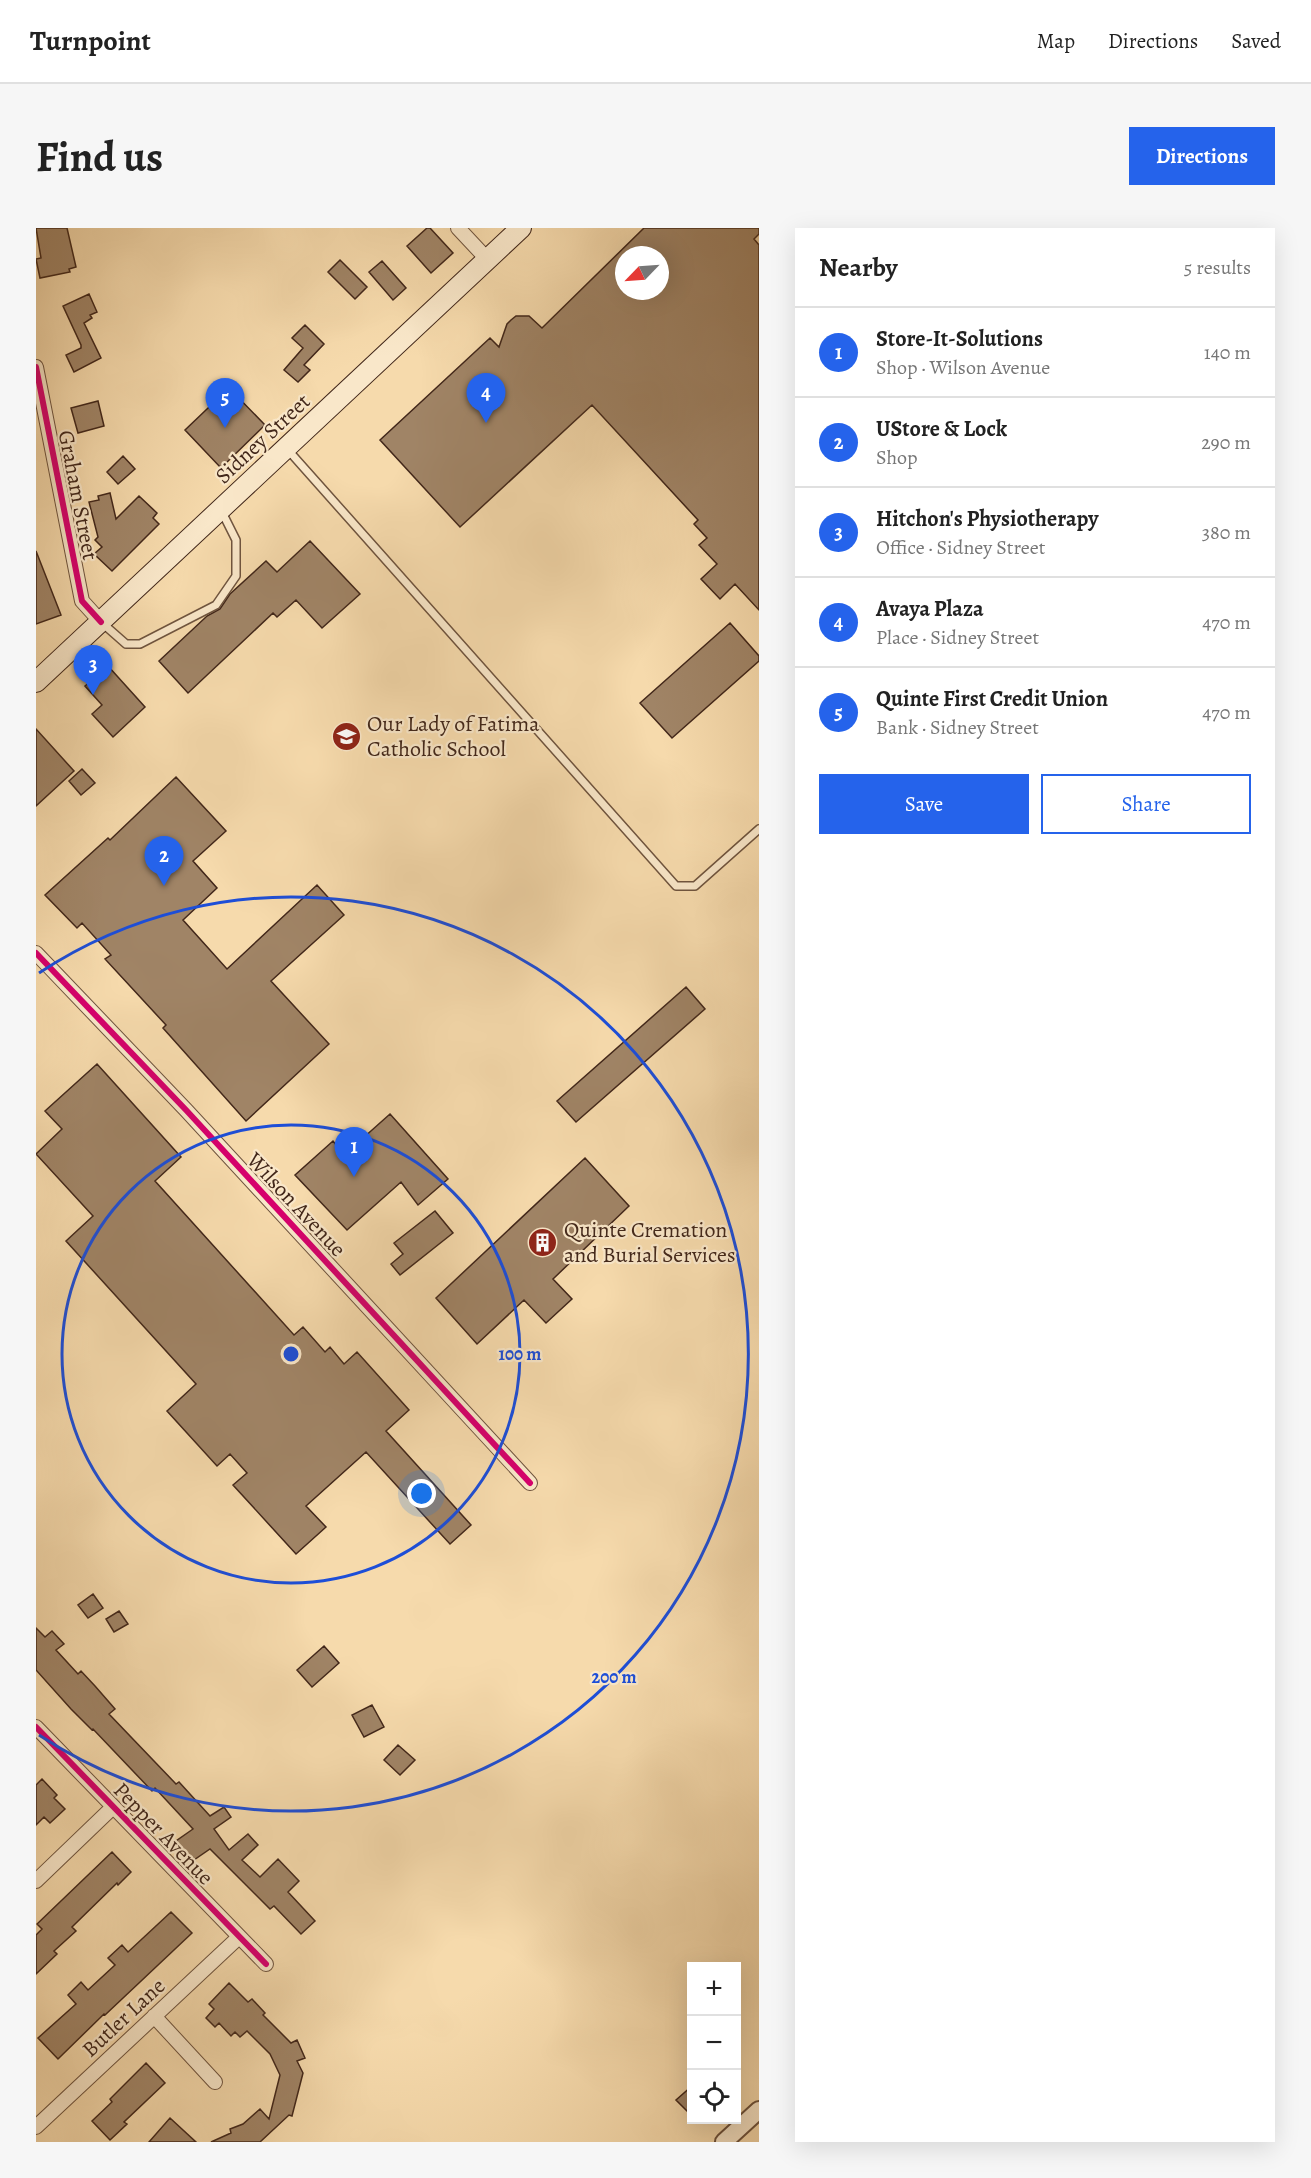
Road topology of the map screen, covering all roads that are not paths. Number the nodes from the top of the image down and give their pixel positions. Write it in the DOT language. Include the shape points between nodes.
graph roads {
  1 [pos="458,228"];
  2 [pos="521,228"];
  3 [pos="487,260"];
  4 [pos="36,367"];
  5 [pos="287,448"];
  6 [pos="221,510"];
  7 [pos="101,622"];
  8 [pos="36,682"];
  9 [pos="759,829"];
  10 [pos="36,952"];
  11 [pos="530,1483"];
  12 [pos="36,1727"];
  13 [pos="113,1807"];
  14 [pos="36,1881"];
  15 [pos="239,1937"];
  16 [pos="266,1964"];
  17 [pos="154,2016"];
  18 [pos="215,2082"];
  19 [pos="757,2116"];
  20 [pos="36,2127"];
  21 [pos="724,2142"];
  1 -- 3 [label="street"];
  2 -- 3 [label="main road, Sidney Street"];
  3 -- 5 [label="main road, Sidney Street"];
  4 -- 7 [label="street, Graham Street" via="82,601"];
  5 -- 6 [label="main road, Sidney Street"];
  5 -- 9 [label="lane" via="676,886 694,886"];
  6 -- 7 [label="main road, Sidney Street"];
  6 -- 7 [label="lane" via="236,540 236,576 216,605 140,644 126,644"];
  7 -- 8 [label="main road, Sidney Street"];
  10 -- 11 [label="street, Wilson Avenue"];
  12 -- 13 [label="street, Pepper Avenue"];
  13 -- 14 [label="street"];
  13 -- 15 [label="street, Pepper Avenue"];
  15 -- 16 [label="street, Pepper Avenue"];
  15 -- 17 [label="street, Butler Lane"];
  17 -- 18 [label="street"];
  17 -- 20 [label="street, Butler Lane"];
  19 -- 21 [label="street"];
}
